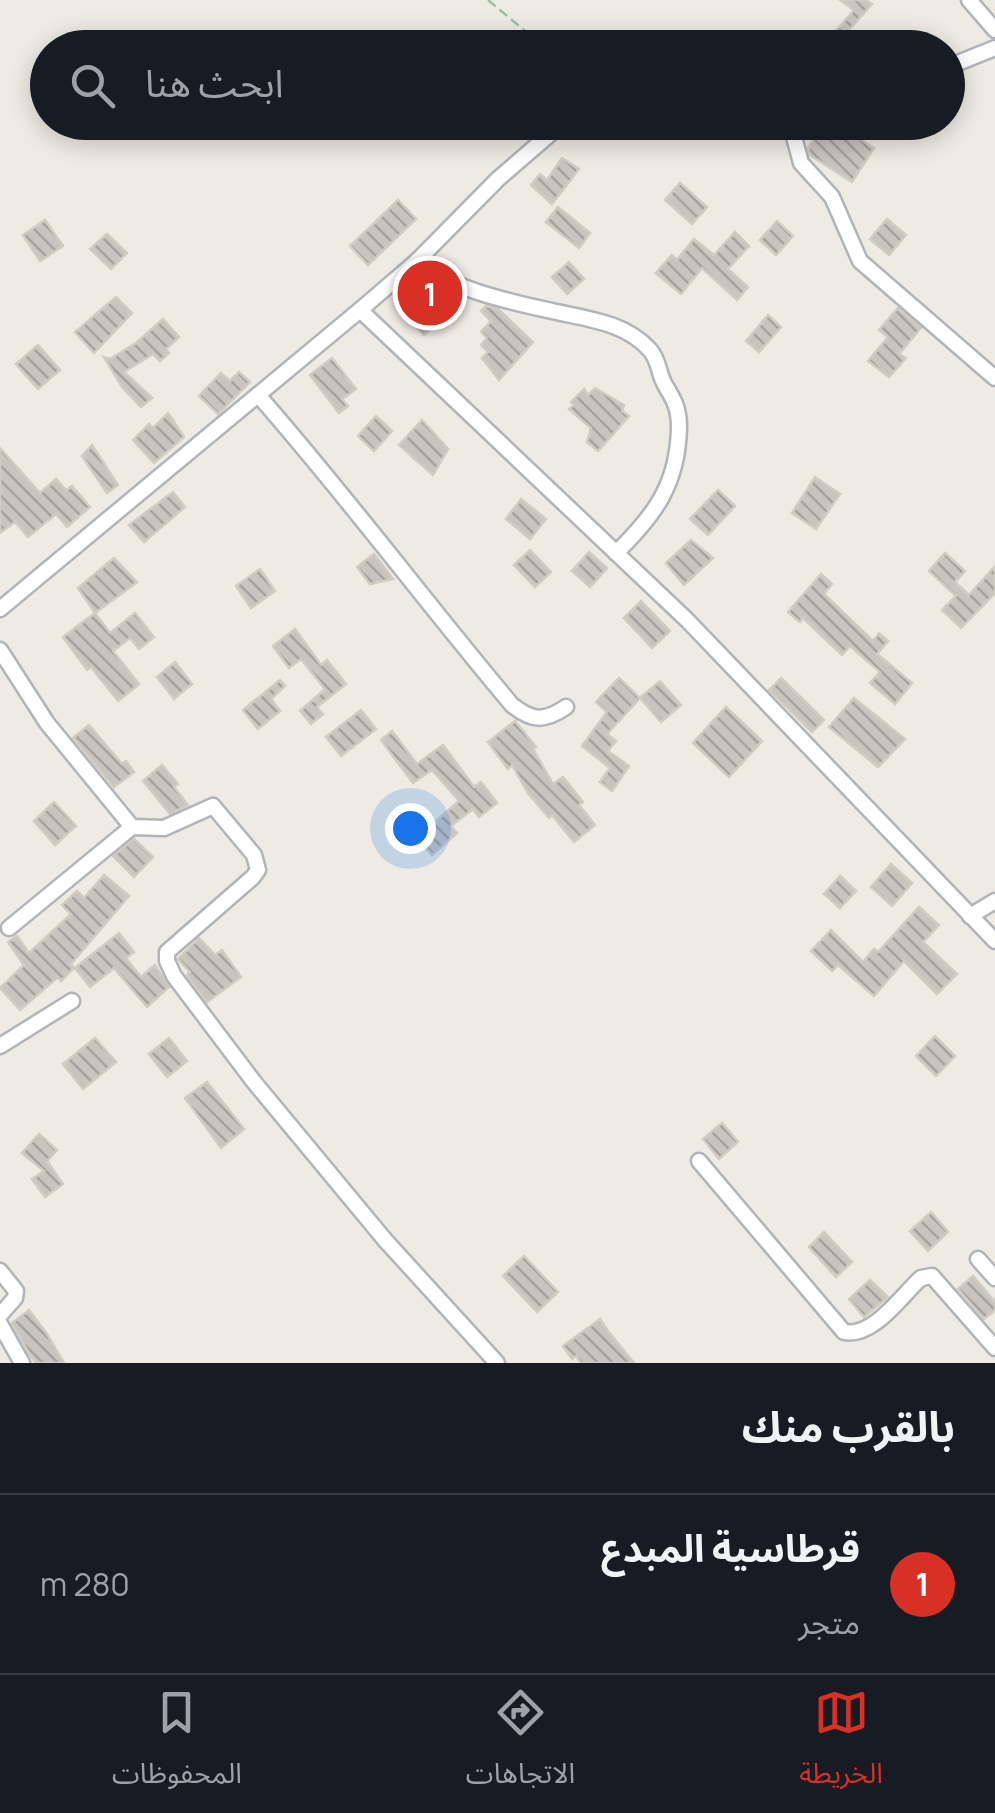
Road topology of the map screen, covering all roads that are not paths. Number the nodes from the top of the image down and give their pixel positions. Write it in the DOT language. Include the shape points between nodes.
graph roads {
  1 [pos="970,0"];
  2 [pos="995,30"];
  3 [pos="995,48"];
  4 [pos="965,60"];
  5 [pos="543,140"];
  6 [pos="795,140"];
  7 [pos="416,260"];
  8 [pos="360,310"];
  9 [pos="995,378"];
  10 [pos="258,395"];
  11 [pos="616,554"];
  12 [pos="0,609"];
  13 [pos="0,650"];
  14 [pos="566,707"];
  15 [pos="132,827"];
  16 [pos="995,901"];
  17 [pos="970,916"];
  18 [pos="9,928"];
  19 [pos="995,941"];
  20 [pos="72,1000"];
  21 [pos="0,1046"];
  22 [pos="699,1161"];
  23 [pos="978,1259"];
  24 [pos="0,1272"];
  25 [pos="995,1278"];
  26 [pos="0,1315"];
  27 [pos="0,1324"];
  28 [pos="995,1348"];
  29 [pos="22,1363"];
  30 [pos="497,1363"];
  1 -- 2 [label="street"];
  3 -- 4 [label="street"];
  5 -- 7 [label="street"];
  6 -- 9 [label="street" via="801,163 832,198 860,260"];
  7 -- 8 [label="street"];
  7 -- 11 [label="street" via="480,291 611,324 651,351 679,410 678,452 650,520"];
  8 -- 10 [label="street"];
  8 -- 11 [label="street"];
  10 -- 12 [label="street"];
  10 -- 14 [label="street" via="512,705 538,720"];
  11 -- 17 [label="street"];
  13 -- 15 [label="street" via="46,723"];
  15 -- 18 [label="street"];
  15 -- 30 [label="street" via="164,828 212,806 254,855 254,877 168,952 174,976 385,1240"];
  16 -- 17 [label="street"];
  17 -- 19 [label="street"];
  20 -- 21 [label="street"];
  22 -- 28 [label="street" via="844,1332 866,1330 920,1278 932,1276"];
  23 -- 25 [label="street"];
  24 -- 26 [label="street" via="16,1291"];
  27 -- 29 [label="street"];
}
